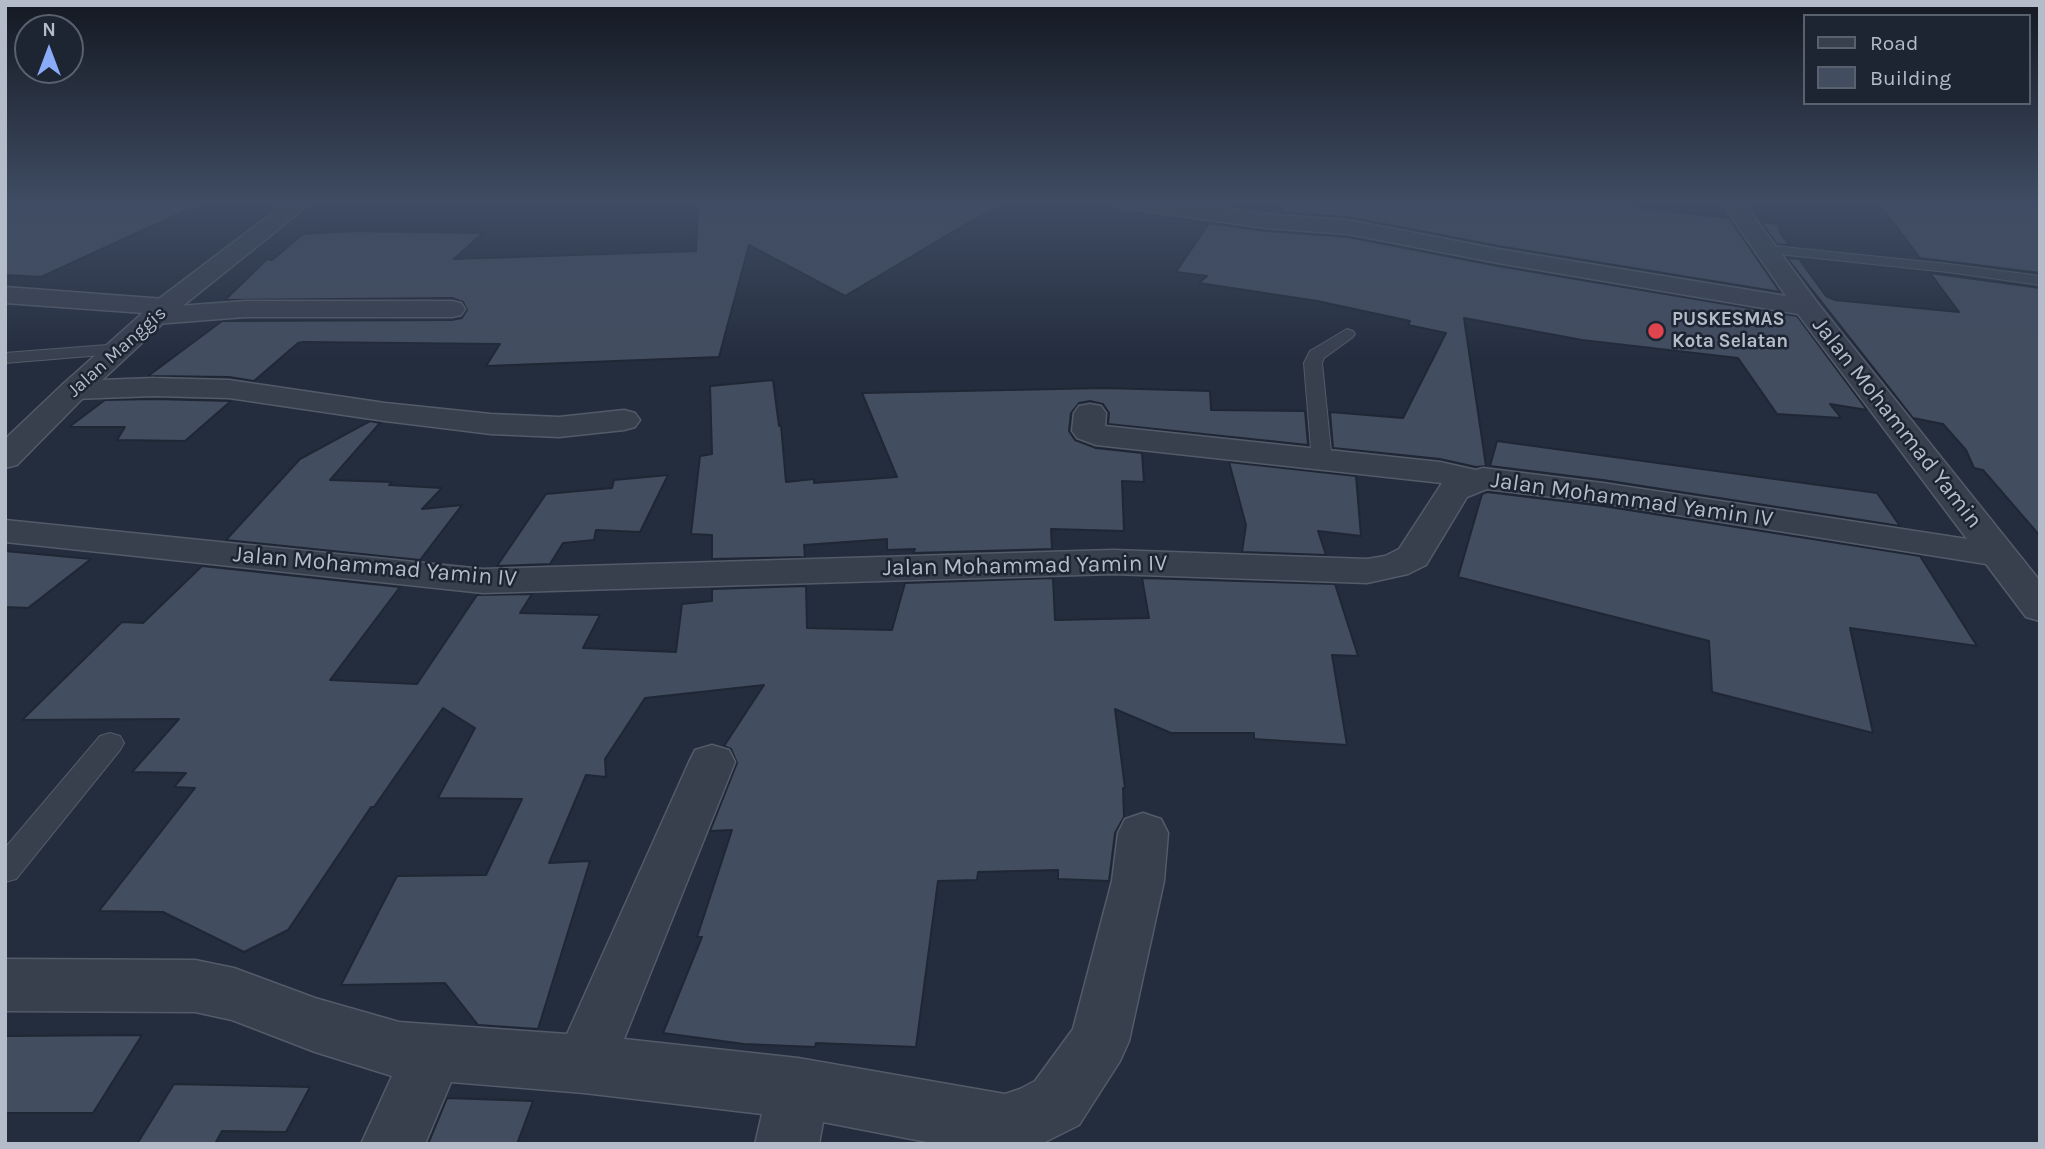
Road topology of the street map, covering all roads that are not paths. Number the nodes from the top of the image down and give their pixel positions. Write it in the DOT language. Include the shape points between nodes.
graph roads {
  1 [pos="233,256"];
  2 [pos="1496,256"];
  3 [pos="1769,256"];
  4 [pos="1828,256"];
  5 [pos="2040,281"];
  6 [pos="5,295"];
  7 [pos="1807,307"];
  8 [pos="452,309"];
  9 [pos="161,312"];
  10 [pos="1347,334"];
  11 [pos="120,349"];
  12 [pos="5,358"];
  13 [pos="74,390"];
  14 [pos="1090,413"];
  15 [pos="624,420"];
  16 [pos="5,458"];
  17 [pos="1322,461"];
  18 [pos="1476,480"];
  19 [pos="5,531"];
  20 [pos="1999,555"];
  21 [pos="2040,608"];
  22 [pos="110,743"];
  23 [pos="712,762"];
  24 [pos="1143,833"];
  25 [pos="5,870"];
  26 [pos="5,985"];
  27 [pos="434,1053"];
  28 [pos="584,1064"];
  29 [pos="793,1116"];
  30 [pos="393,1144"];
  1 -- 9 [label="street, Jalan Manggis"];
  2 -- 7 [label="street"];
  3 -- 7 [label="street, Jalan Mohammad Yamin"];
  4 -- 5 [label="lane"];
  6 -- 9 [label="street"];
  7 -- 20 [label="street, Jalan Mohammad Yamin"];
  8 -- 9 [label="street"];
  9 -- 11 [label="street, Jalan Manggis"];
  10 -- 17 [label="lane" via="1313,363"];
  11 -- 12 [label="lane"];
  11 -- 13 [label="street, Jalan Manggis"];
  13 -- 15 [label="street" via="229,389 491,424 559,427"];
  13 -- 16 [label="street, Jalan Manggis"];
  14 -- 17 [label="street" via="1090,434"];
  17 -- 18 [label="street" via="1440,472"];
  18 -- 19 [label="street, Jalan Mohammad Yamin IV" via="1454,489 1413,557 1367,571 1113,562 484,581"];
  18 -- 20 [label="street, Jalan Mohammad Yamin IV" via="1603,493"];
  20 -- 21 [label="street, Jalan Mohammad Yamin"];
  22 -- 25 [label="lane"];
  23 -- 28 [label="street"];
  24 -- 29 [label="street" via="1138,881 1099,1041 1057,1103 1005,1125"];
  26 -- 27 [label="street" via="195,986 234,994 399,1051"];
  27 -- 28 [label="street"];
  27 -- 30 [label="street"];
  28 -- 29 [label="street"];
}
